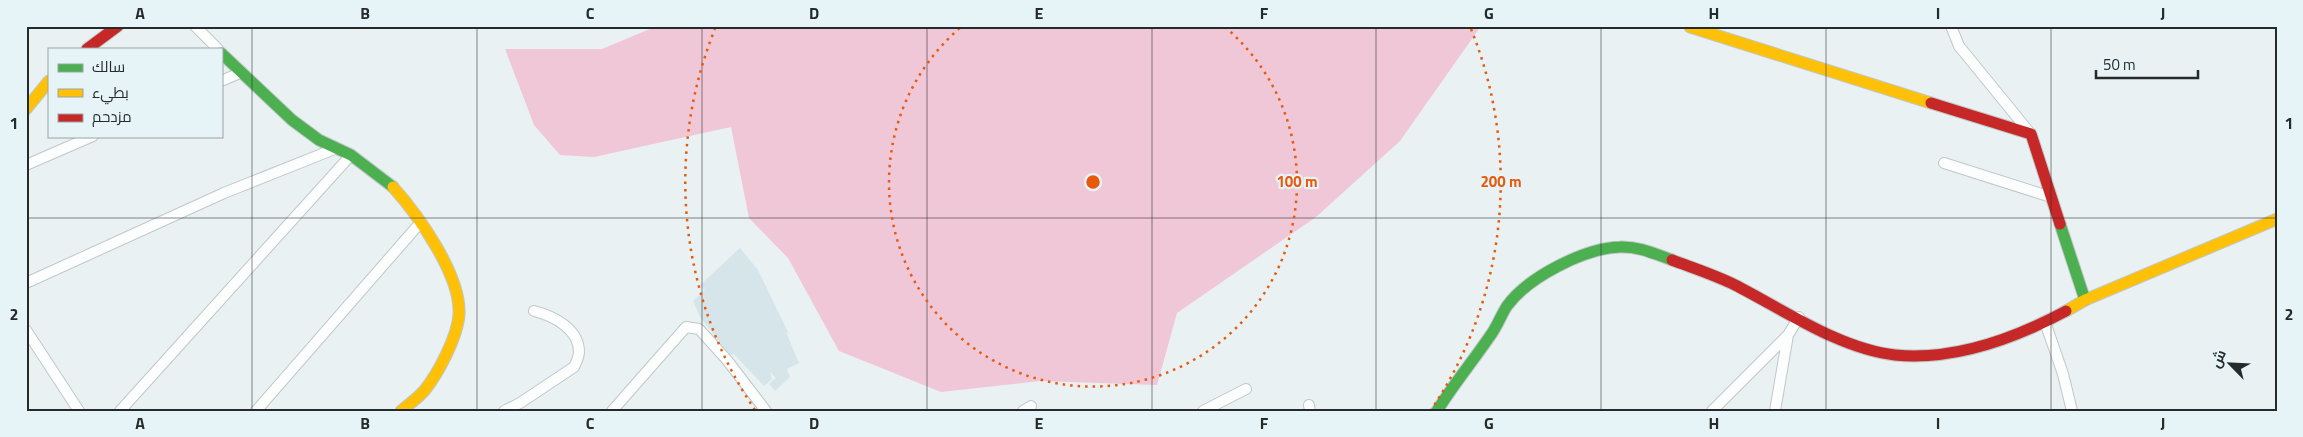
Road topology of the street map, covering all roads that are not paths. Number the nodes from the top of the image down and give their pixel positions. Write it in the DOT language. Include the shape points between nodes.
graph roads {
  1 [pos="118,26"];
  2 [pos="195,26"];
  3 [pos="1951,26"];
  4 [pos="1690,27"];
  5 [pos="88,48"];
  6 [pos="217,48"];
  7 [pos="222,54"];
  8 [pos="240,73"];
  9 [pos="48,82"];
  10 [pos="222,82"];
  11 [pos="26,108"];
  12 [pos="2031,134"];
  13 [pos="88,138"];
  14 [pos="337,148"];
  15 [pos="351,155"];
  16 [pos="1944,163"];
  17 [pos="26,165"];
  18 [pos="2051,197"];
  19 [pos="2277,219"];
  20 [pos="420,223"];
  21 [pos="26,284"];
  22 [pos="2085,300"];
  23 [pos="534,311"];
  24 [pos="1799,317"];
  25 [pos="2045,322"];
  26 [pos="26,330"];
  27 [pos="1788,335"];
  28 [pos="1246,389"];
  29 [pos="79,411"];
  30 [pos="120,411"];
  31 [pos="256,411"];
  32 [pos="401,411"];
  33 [pos="504,411"];
  34 [pos="612,411"];
  35 [pos="766,411"];
  36 [pos="1204,411"];
  37 [pos="1437,411"];
  38 [pos="1712,411"];
  39 [pos="1775,411"];
  40 [pos="2072,411"];
  1 -- 5 [label="street"];
  2 -- 6 [label="street"];
  3 -- 12 [label="street" via="1959,46"];
  4 -- 12 [label="street"];
  7 -- 8 [label="street"];
  8 -- 10 [label="street"];
  8 -- 14 [label="street" via="292,120 319,140"];
  9 -- 11 [label="street"];
  12 -- 18 [label="street"];
  13 -- 17 [label="street"];
  14 -- 15 [label="street"];
  14 -- 21 [label="street" via="224,194"];
  15 -- 20 [label="street" via="389,183 414,210"];
  15 -- 30 [label="street"];
  16 -- 18 [label="street"];
  18 -- 22 [label="street"];
  19 -- 22 [label="street"];
  20 -- 31 [label="street"];
  20 -- 32 [label="street" via="452,276 459,314 442,362 424,391"];
  22 -- 25 [label="street"];
  23 -- 33 [label="street" via="571,330 579,351 574,367"];
  24 -- 25 [label="street" via="1839,339 1895,355 1926,355 1979,348"];
  24 -- 27 [label="street"];
  24 -- 37 [label="street" via="1733,284 1646,250 1620,247 1582,254 1538,278 1508,305 1491,335"];
  25 -- 40 [label="street"];
  26 -- 29 [label="street"];
  27 -- 38 [label="street"];
  27 -- 39 [label="street"];
  28 -- 36 [label="street"];
  34 -- 35 [label="street" via="686,327 699,329"];
}
